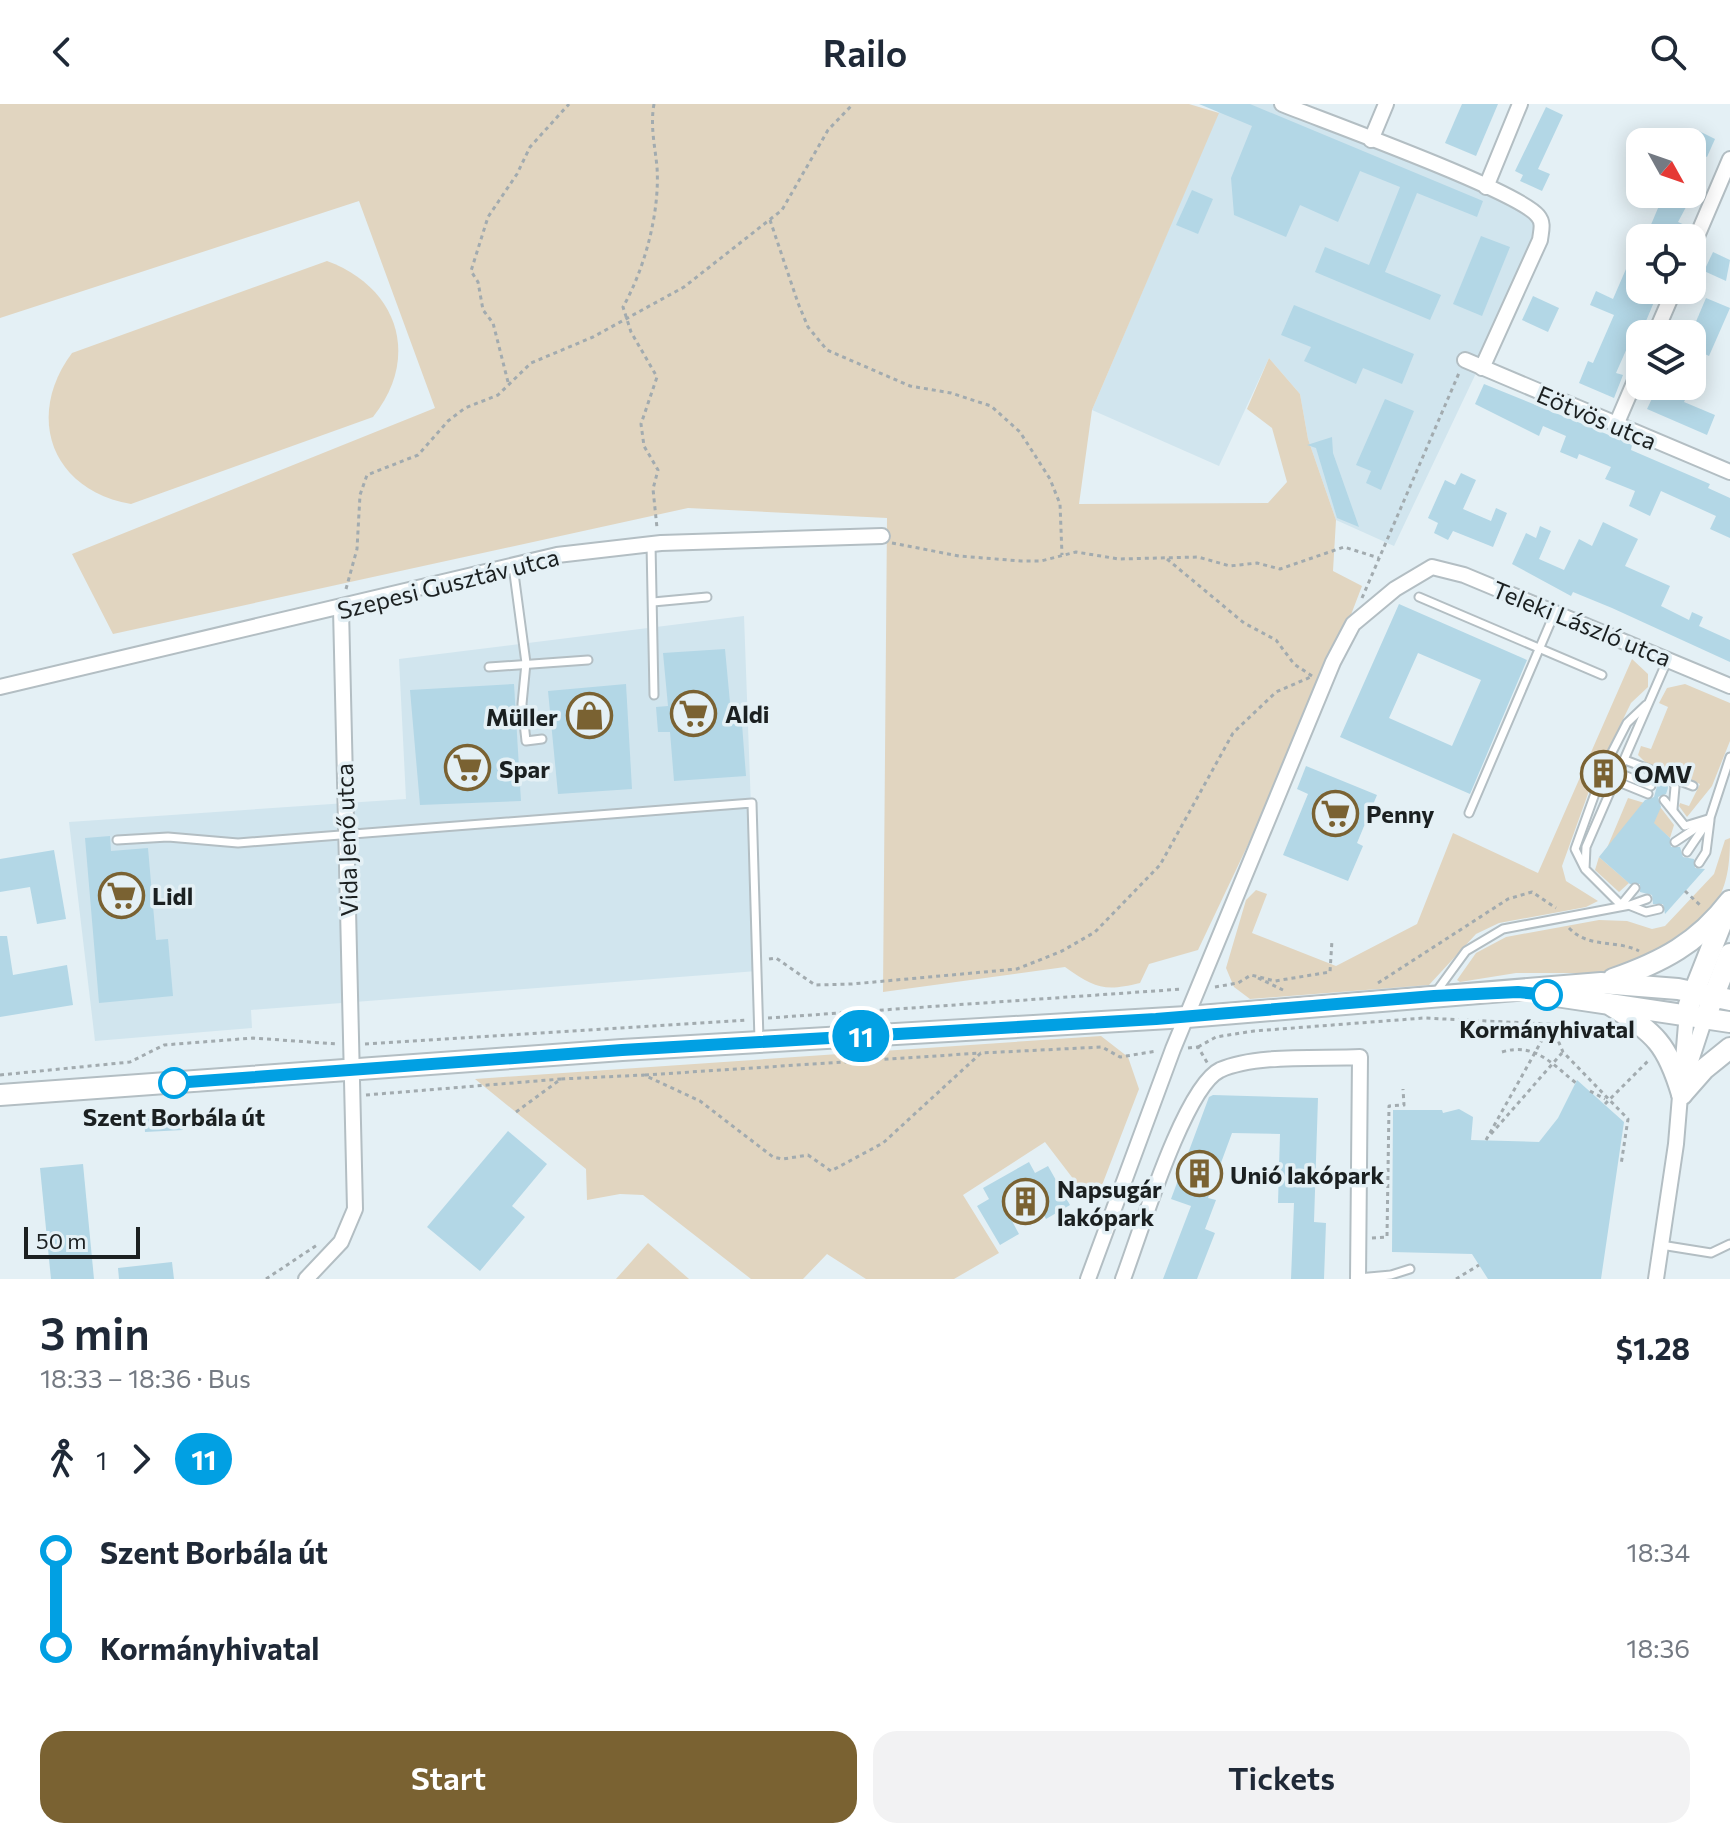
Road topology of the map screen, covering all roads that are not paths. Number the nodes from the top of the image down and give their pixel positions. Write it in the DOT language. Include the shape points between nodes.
graph roads {
  1 [pos="1282,104"];
  2 [pos="1386,104"];
  3 [pos="1520,104"];
  4 [pos="1371,140"];
  5 [pos="1730,159"];
  6 [pos="1486,187"];
  7 [pos="1702,224"];
  8 [pos="1465,360"];
  9 [pos="1482,368"];
  10 [pos="1627,400"];
  11 [pos="1616,425"];
  12 [pos="1730,472"];
  13 [pos="882,536"];
  14 [pos="656,544"];
  15 [pos="513,566"];
  16 [pos="707,597"];
  17 [pos="1419,597"];
  18 [pos="653,602"];
  19 [pos="341,609"];
  20 [pos="1555,612"];
  21 [pos="1539,649"];
  22 [pos="1668,659"];
  23 [pos="588,660"];
  24 [pos="526,663"];
  25 [pos="489,667"];
  26 [pos="1602,675"];
  27 [pos="1730,686"];
  28 [pos="0,687"];
  29 [pos="654,695"];
  30 [pos="1649,703"];
  31 [pos="542,739"];
  32 [pos="1730,757"];
  33 [pos="1609,758"];
  34 [pos="1625,760"];
  35 [pos="1618,777"];
  36 [pos="1672,778"];
  37 [pos="1693,786"];
  38 [pos="1597,788"];
  39 [pos="1649,790"];
  40 [pos="1469,813"];
  41 [pos="1710,818"];
  42 [pos="344,833"];
  43 [pos="117,840"];
  44 [pos="1675,842"];
  45 [pos="1687,852"];
  46 [pos="1699,863"];
  47 [pos="1585,869"];
  48 [pos="1635,888"];
  49 [pos="1647,899"];
  50 [pos="1730,901"];
  51 [pos="1625,905"];
  52 [pos="1659,909"];
  53 [pos="1730,954"];
  54 [pos="1603,992"];
  55 [pos="1692,992"];
  56 [pos="1434,996"];
  57 [pos="1709,1006"];
  58 [pos="1187,1017"];
  59 [pos="1730,1022"];
  60 [pos="760,1044"];
  61 [pos="1730,1048"];
  62 [pos="354,1071"];
  63 [pos="1682,1094"];
  64 [pos="0,1095"];
  65 [pos="1661,1245"];
  66 [pos="1729,1247"];
  67 [pos="1410,1269"];
  68 [pos="306,1279"];
  69 [pos="1088,1279"];
  70 [pos="1123,1279"];
  71 [pos="1358,1279"];
  72 [pos="1656,1279"];
  1 -- 4 [label="street"];
  2 -- 4 [label="street"];
  3 -- 6 [label="street"];
  4 -- 6 [label="street"];
  5 -- 7 [label="street"];
  6 -- 9 [label="street" via="1526,206 1542,223 1540,240"];
  8 -- 9 [label="street, Eötvös utca"];
  9 -- 11 [label="street, Eötvös utca"];
  10 -- 11 [label="street"];
  11 -- 12 [label="street, Eötvös utca"];
  13 -- 14 [label="street, Szepesi Gusztáv utca"];
  14 -- 15 [label="street, Szepesi Gusztáv utca" via="557,555"];
  14 -- 18 [label="lane"];
  15 -- 19 [label="street, Szepesi Gusztáv utca"];
  15 -- 24 [label="lane"];
  16 -- 18 [label="lane"];
  17 -- 21 [label="lane"];
  18 -- 29 [label="lane"];
  19 -- 28 [label="street, Szepesi Gusztáv utca"];
  19 -- 42 [label="street, Vida Jenő utca"];
  20 -- 21 [label="lane"];
  20 -- 22 [label="street, Teleki László utca"];
  20 -- 58 [label="street, Teleki László utca" via="1432,567 1353,624 1319,678"];
  21 -- 26 [label="lane"];
  21 -- 40 [label="lane"];
  22 -- 27 [label="street, Teleki László utca"];
  22 -- 30 [label="lane"];
  23 -- 24 [label="lane"];
  24 -- 25 [label="lane"];
  24 -- 31 [label="lane" via="526,741"];
  30 -- 33 [label="lane" via="1627,723"];
  30 -- 34 [label="lane"];
  32 -- 41 [label="lane"];
  34 -- 35 [label="lane"];
  34 -- 36 [label="lane"];
  35 -- 39 [label="lane"];
  35 -- 47 [label="lane" via="1586,847"];
  36 -- 37 [label="lane"];
  36 -- 41 [label="lane" via="1668,797 1685,826"];
  38 -- 47 [label="lane" via="1575,849"];
  41 -- 44 [label="lane"];
  41 -- 45 [label="lane"];
  41 -- 46 [label="lane" via="1706,852"];
  42 -- 43 [label="lane" via="238,843 168,837"];
  42 -- 60 [label="lane" via="752,803"];
  42 -- 62 [label="street, Vida Jenő utca"];
  47 -- 51 [label="lane"];
  48 -- 51 [label="lane"];
  49 -- 51 [label="lane"];
  50 -- 54 [label="street" via="1711,925 1666,960"];
  50 -- 55 [label="street"];
  51 -- 52 [label="lane" via="1646,912"];
  51 -- 56 [label="lane" via="1503,929 1466,951"];
  53 -- 57 [label="street"];
  54 -- 55 [label="street"];
  54 -- 56 [label="street"];
  54 -- 57 [label="street"];
  54 -- 63 [label="street" via="1662,1042"];
  55 -- 57 [label="street"];
  56 -- 58 [label="street"];
  57 -- 59 [label="street"];
  57 -- 63 [label="street"];
  58 -- 60 [label="street"];
  58 -- 69 [label="street"];
  60 -- 62 [label="street"];
  61 -- 63 [label="street"];
  62 -- 64 [label="street"];
  62 -- 68 [label="street, Vida Jenő utca" via="355,1209 341,1242"];
  63 -- 65 [label="street"];
  65 -- 66 [label="lane" via="1711,1253"];
  65 -- 72 [label="street"];
  67 -- 71 [label="lane"];
  70 -- 71 [label="street" via="1189,1106 1215,1074 1241,1063 1360,1057"];
}
